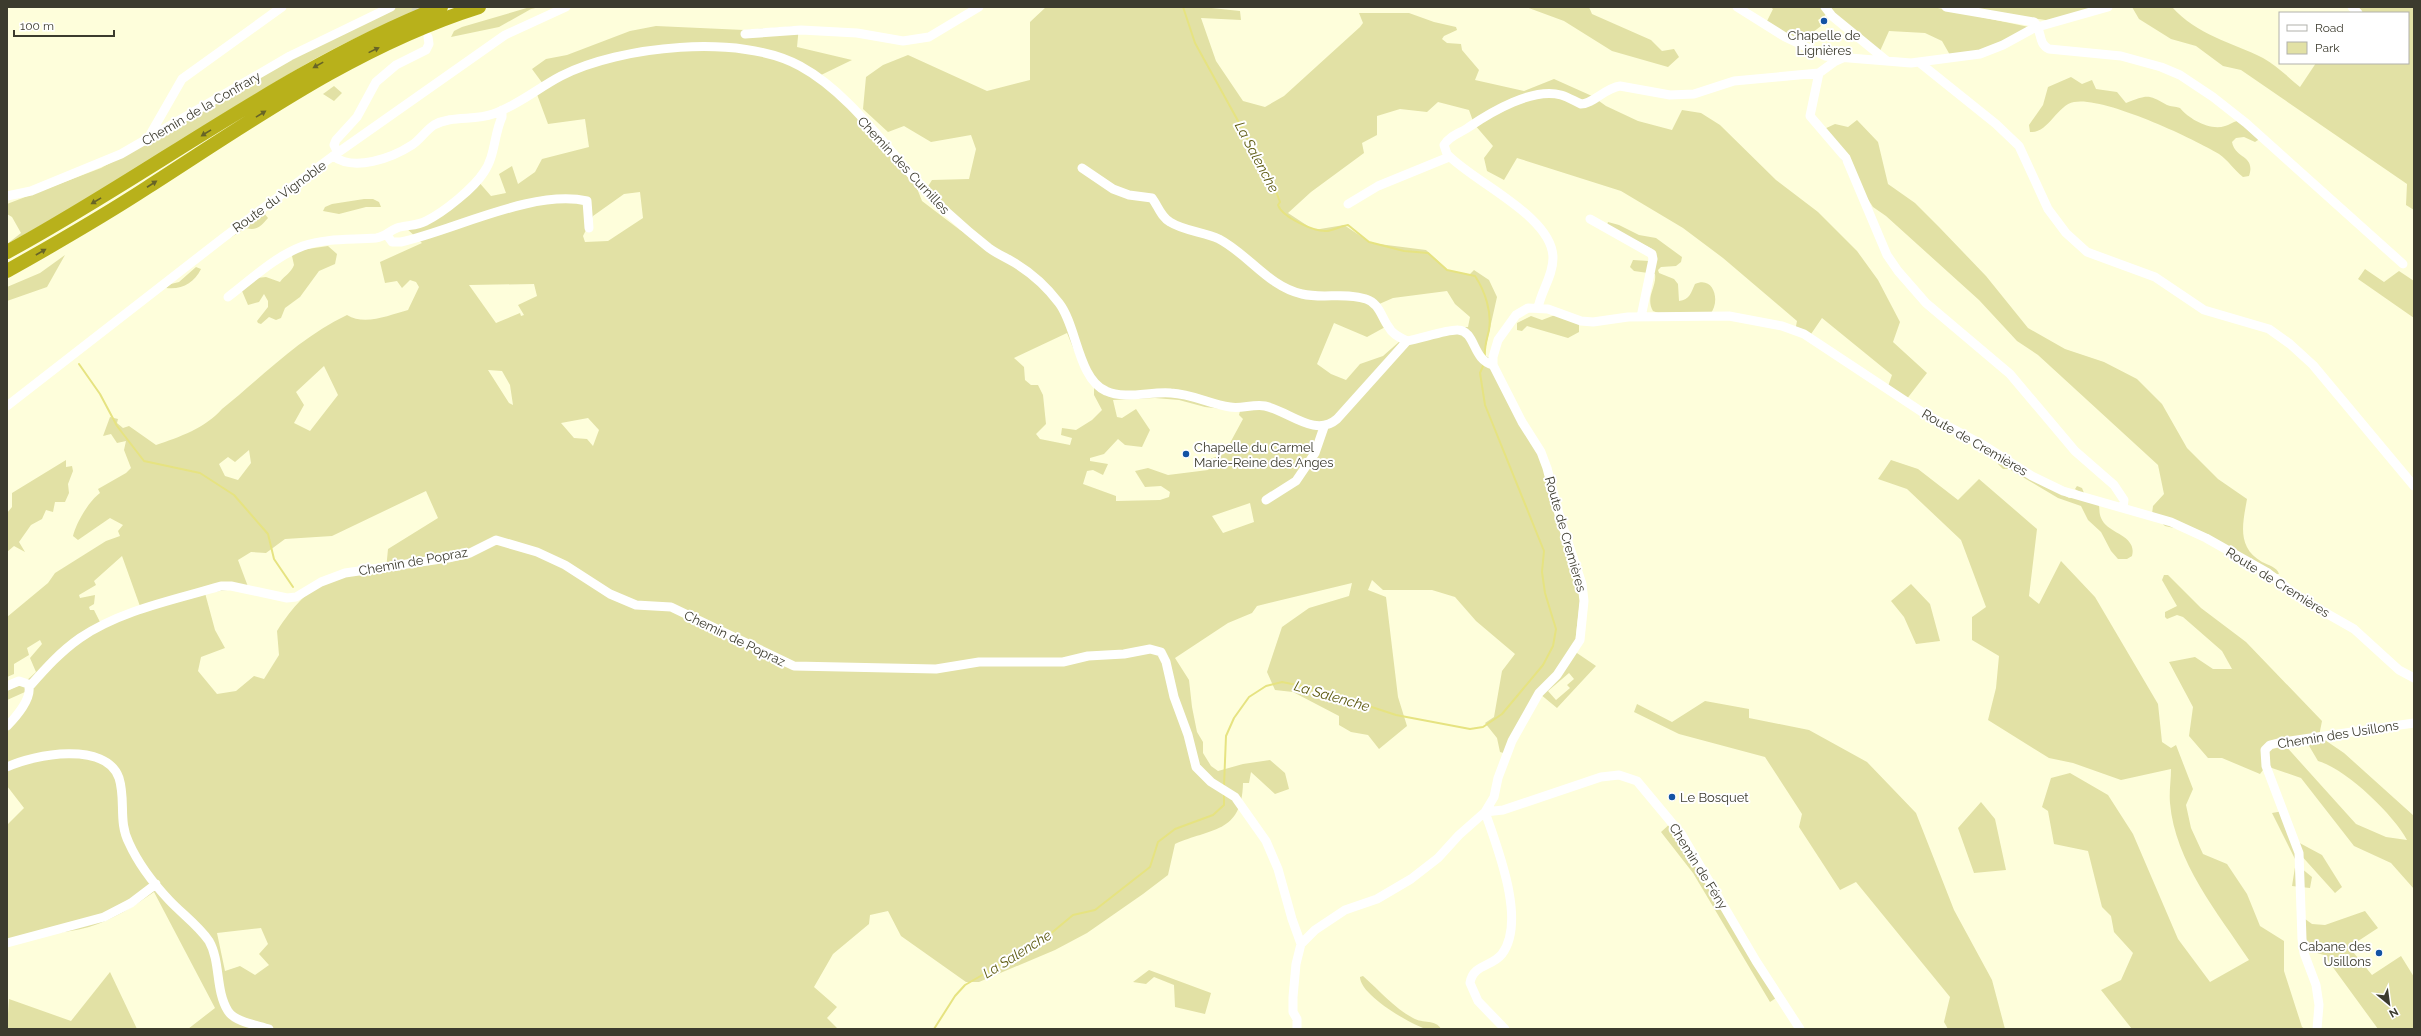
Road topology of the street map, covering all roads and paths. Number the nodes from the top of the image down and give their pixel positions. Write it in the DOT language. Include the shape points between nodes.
graph roads {
  1 [pos="282,7"];
  2 [pos="391,7"];
  3 [pos="442,7"];
  4 [pos="479,7"];
  5 [pos="566,7"];
  6 [pos="979,7"];
  7 [pos="1737,7"];
  8 [pos="1825,7"];
  9 [pos="1946,7"];
  10 [pos="2108,7"];
  11 [pos="2038,27"];
  12 [pos="745,34"];
  13 [pos="428,38"];
  14 [pos="1826,56"];
  15 [pos="1843,58"];
  16 [pos="1887,61"];
  17 [pos="1920,63"];
  18 [pos="1820,73"];
  19 [pos="502,110"];
  20 [pos="147,140"];
  21 [pos="336,155"];
  22 [pos="1449,157"];
  23 [pos="1082,168"];
  24 [pos="7,196"];
  25 [pos="1348,204"];
  26 [pos="1590,219"];
  27 [pos="589,228"];
  28 [pos="388,235"];
  29 [pos="7,252"];
  30 [pos="2403,264"];
  31 [pos="7,271"];
  32 [pos="228,298"];
  33 [pos="1538,308"];
  34 [pos="1641,317"];
  35 [pos="1407,341"];
  36 [pos="1493,365"];
  37 [pos="7,406"];
  38 [pos="1324,427"];
  39 [pos="2414,486"];
  40 [pos="1266,500"];
  41 [pos="2123,508"];
  42 [pos="47,667"];
  43 [pos="2414,678"];
  44 [pos="19,681"];
  45 [pos="7,686"];
  46 [pos="29,687"];
  47 [pos="2414,723"];
  48 [pos="7,726"];
  49 [pos="7,767"];
  50 [pos="1485,812"];
  51 [pos="156,884"];
  52 [pos="7,943"];
  53 [pos="1301,944"];
  54 [pos="269,1029"];
  55 [pos="1297,1029"];
  56 [pos="1505,1029"];
  57 [pos="1800,1029"];
  58 [pos="2317,1029"];
  1 -- 20 [label="street" via="182,79"];
  2 -- 20 [label="street, Chemin de la Confrary" via="290,56"];
  3 -- 29 [label="highway, one-way" via="381,33 302,74 107,195"];
  31 -- 4 [label="highway, one-way" via="108,212 316,81 388,43"];
  5 -- 21 [label="street, Route du Vignoble" via="505,35"];
  6 -- 12 [label="street" via="929,37 903,41 857,33 808,30"];
  7 -- 14 [label="street" via="1785,37"];
  8 -- 16 [label="street" via="1832,16"];
  9 -- 11 [label="street" via="2032,22"];
  10 -- 11 [label="street"];
  11 -- 17 [label="street" via="1985,52"];
  11 -- 30 [label="street" via="2042,44 2049,49 2121,56 2161,67 2188,79 2246,123"];
  13 -- 21 [label="street" via="428,47 424,53 396,65 372,88 357,117 336,140"];
  14 -- 15 [label="street"];
  14 -- 18 [label="street"];
  15 -- 16 [label="street"];
  15 -- 18 [label="street"];
  16 -- 17 [label="street"];
  17 -- 39 [label="street" via="1996,124 2019,146 2048,209 2066,233 2087,252 2155,277 2204,310 2269,330 2290,344 2313,365"];
  18 -- 22 [label="street" via="1734,81 1699,93 1680,95 1659,94 1633,87 1617,87 1601,93 1585,104 1560,94 1544,94 1492,112 1447,140 1444,148"];
  18 -- 41 [label="street" via="1810,116 1846,158 1887,255 1926,303 2010,374 2075,451 2114,485 2124,500"];
  19 -- 21 [label="street, Chemin des Curnilles" via="489,116 437,124 412,145 376,160 346,163"];
  19 -- 28 [label="street" via="485,172 432,218 415,225 398,227"];
  19 -- 38 [label="street, Chemin des Curnilles" via="561,76 589,64 632,54 677,48 739,49 772,54 799,65 823,81 854,111 946,212 992,250 1015,262 1045,286 1065,311 1084,363 1101,388 1120,394 1174,393 1235,408 1266,406 1313,426"];
  20 -- 24 [label="street, Chemin de la Confrary" via="93,167 31,191"];
  21 -- 37 [label="street, Route du Vignoble" via="223,238"];
  22 -- 25 [label="street" via="1378,186"];
  22 -- 33 [label="street" via="1524,212 1547,239 1553,251 1553,261"];
  23 -- 35 [label="street" via="1113,189 1129,195 1152,198 1163,216 1171,223 1231,246 1262,273 1301,294 1367,299 1377,305 1394,334"];
  26 -- 34 [label="street" via="1652,254"];
  27 -- 28 [label="street" via="587,201 566,199 518,207 401,242 392,242"];
  28 -- 32 [label="street" via="322,242 302,247 269,263"];
  33 -- 34 [label="street, Route de Cremières" via="1593,322"];
  33 -- 36 [label="street" via="1526,309 1516,315 1498,340"];
  34 -- 41 [label="street, Route de Cremières" via="1729,316 1782,326 1804,334 1925,414 1985,446 2032,476 2063,491"];
  35 -- 36 [label="street" via="1461,330 1469,336 1480,357"];
  35 -- 38 [label="street" via="1337,419"];
  36 -- 50 [label="street, Route de Cremières" via="1522,422 1541,452 1582,584 1584,601 1580,640 1557,675 1539,693 1512,741 1498,778 1494,797"];
  38 -- 40 [label="street" via="1315,453 1296,481"];
  41 -- 43 [label="street, Route de Cremières" via="2178,524 2261,569 2303,600 2358,632 2399,670"];
  42 -- 44 [label="street, Chemin de Popraz"];
  42 -- 46 [label="street, Chemin de Popraz"];
  42 -- 53 [label="street, Chemin de Popraz" via="81,637 110,622 158,604 221,586 287,598 296,597 321,582 345,573 448,558 470,553 496,540 537,552 565,564 610,594 636,605 671,607 794,666 936,669 979,662 1063,662 1088,656 1154,650 1161,652 1166,662 1196,767 1225,792 1236,797 1266,841 1278,869"];
  44 -- 45 [label="street, Chemin de Popraz"];
  44 -- 46 [label="street"];
  46 -- 48 [label="street" via="28,697"];
  47 -- 58 [label="street, Chemin des Usillons" via="2319,735 2270,745 2265,750 2266,766 2299,853 2302,939 2304,954 2316,985 2319,1005"];
  49 -- 51 [label="street" via="32,757 66,754 105,760 118,777 122,823 128,842"];
  50 -- 53 [label="street" via="1438,858 1411,879 1378,899 1345,910 1315,930"];
  50 -- 56 [label="street" via="1506,872 1510,924 1506,947 1501,955 1477,969 1470,984 1478,1001"];
  50 -- 57 [label="street, Chemin de Fény" via="1503,810 1601,777 1619,775 1637,781 1682,834 1756,961"];
  51 -- 52 [label="street" via="131,904 104,917"];
  51 -- 54 [label="street" via="209,942 214,952 228,1011 238,1019"];
  53 -- 55 [label="street" via="1293,997"];
}
